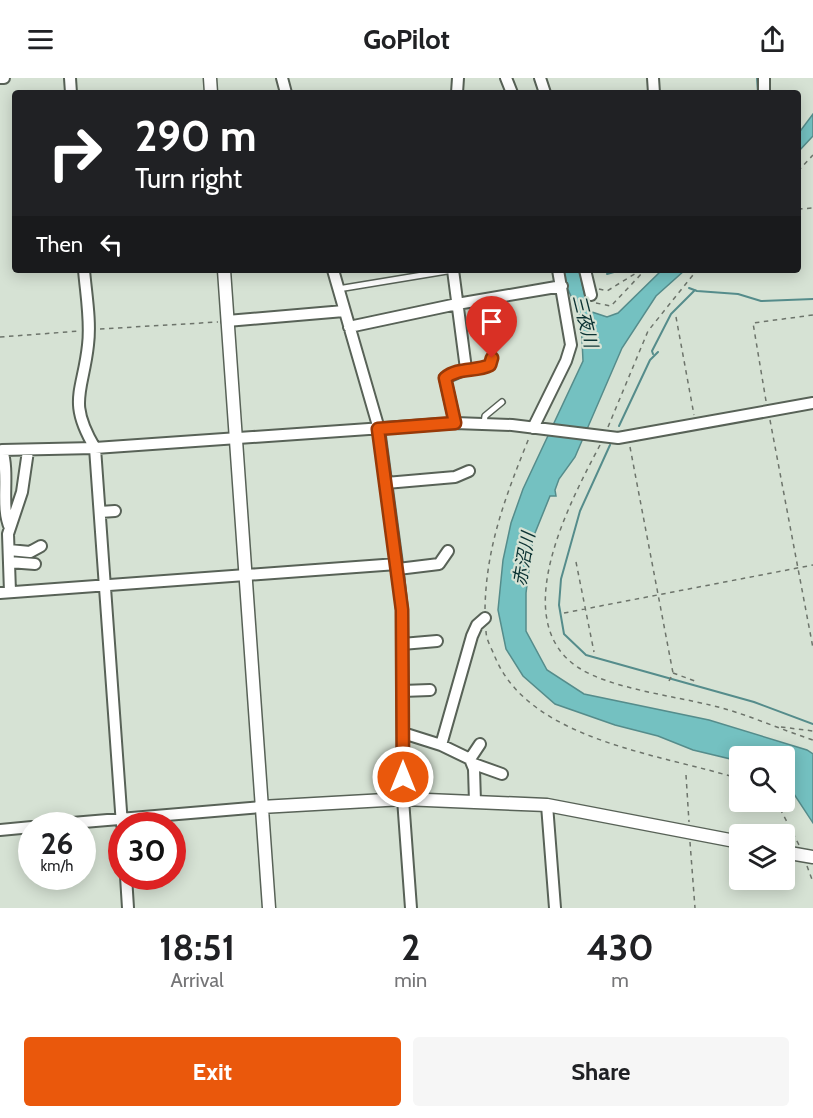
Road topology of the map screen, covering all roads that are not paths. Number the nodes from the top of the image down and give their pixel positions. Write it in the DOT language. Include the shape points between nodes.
graph roads {
  1 [pos="84,273"];
  2 [pos="224,273"];
  3 [pos="334,273"];
  4 [pos="435,273"];
  5 [pos="453,273"];
  6 [pos="559,273"];
  7 [pos="586,273"];
  8 [pos="562,286"];
  9 [pos="338,289"];
  10 [pos="591,295"];
  11 [pos="457,304"];
  12 [pos="344,311"];
  13 [pos="227,321"];
  14 [pos="349,327"];
  15 [pos="492,358"];
  16 [pos="466,369"];
  17 [pos="502,402"];
  18 [pos="813,402"];
  19 [pos="455,423"];
  20 [pos="484,423"];
  21 [pos="533,428"];
  22 [pos="378,429"];
  23 [pos="236,439"];
  24 [pos="95,448"];
  25 [pos="28,451"];
  26 [pos="469,471"];
  27 [pos="386,483"];
  28 [pos="115,511"];
  29 [pos="100,512"];
  30 [pos="10,528"];
  31 [pos="41,546"];
  32 [pos="9,550"];
  33 [pos="448,551"];
  34 [pos="9,562"];
  35 [pos="35,564"];
  36 [pos="397,566"];
  37 [pos="245,575"];
  38 [pos="105,586"];
  39 [pos="5,593"];
  40 [pos="485,618"];
  41 [pos="437,641"];
  42 [pos="402,644"];
  43 [pos="430,690"];
  44 [pos="402,691"];
  45 [pos="403,734"];
  46 [pos="480,744"];
  47 [pos="441,745"];
  48 [pos="472,761"];
  49 [pos="502,774"];
  50 [pos="403,799"];
  51 [pos="475,802"];
  52 [pos="547,805"];
  53 [pos="261,807"];
  54 [pos="121,812"];
  55 [pos="186,815"];
  56 [pos="18,828"];
  57 [pos="0,830"];
  58 [pos="729,840"];
  59 [pos="127,890"];
  60 [pos="128,908"];
  61 [pos="269,908"];
  62 [pos="411,908"];
  63 [pos="555,908"];
  1 -- 24 [label="street" via="88,344 77,399 84,430"];
  2 -- 13 [label="street"];
  3 -- 9 [label="street"];
  4 -- 9 [label="lane"];
  5 -- 11 [label="street"];
  6 -- 8 [label="street"];
  7 -- 10 [label="street"];
  8 -- 11 [label="street"];
  8 -- 21 [label="street" via="571,345"];
  9 -- 12 [label="street"];
  11 -- 14 [label="street"];
  11 -- 16 [label="street"];
  12 -- 13 [label="street"];
  12 -- 14 [label="street"];
  13 -- 23 [label="street"];
  14 -- 22 [label="street"];
  15 -- 16 [label="lane" via="484,368"];
  16 -- 19 [label="street" via="445,378"];
  17 -- 20 [label="lane" via="485,416"];
  18 -- 21 [label="street" via="628,437"];
  19 -- 20 [label="street"];
  19 -- 22 [label="street"];
  20 -- 21 [label="street"];
  22 -- 23 [label="street"];
  22 -- 27 [label="street"];
  23 -- 24 [label="street"];
  23 -- 37 [label="street"];
  24 -- 25 [label="street"];
  24 -- 29 [label="street"];
  25 -- 30 [label="street" via="22,492"];
  25 -- 30 [label="street" via="2,450 6,462 2,506"];
  26 -- 27 [label="street" via="455,477"];
  27 -- 36 [label="street"];
  28 -- 29 [label="street"];
  29 -- 38 [label="street"];
  30 -- 32 [label="street"];
  31 -- 32 [label="street" via="30,552"];
  32 -- 34 [label="street"];
  33 -- 36 [label="street" via="439,564"];
  34 -- 35 [label="street"];
  34 -- 39 [label="street"];
  36 -- 37 [label="street"];
  36 -- 42 [label="street"];
  37 -- 38 [label="street"];
  37 -- 53 [label="street"];
  38 -- 39 [label="street"];
  38 -- 54 [label="street"];
  40 -- 47 [label="street" via="472,636"];
  41 -- 42 [label="street"];
  42 -- 44 [label="street"];
  43 -- 44 [label="street"];
  44 -- 45 [label="street"];
  45 -- 47 [label="street"];
  45 -- 50 [label="street"];
  46 -- 48 [label="street"];
  47 -- 48 [label="street"];
  48 -- 49 [label="street"];
  48 -- 51 [label="street"];
  50 -- 51 [label="street"];
  50 -- 53 [label="street"];
  50 -- 62 [label="street"];
  51 -- 52 [label="street"];
  52 -- 58 [label="street"];
  52 -- 63 [label="street"];
  53 -- 55 [label="street"];
  53 -- 61 [label="street"];
  56 -- 57 [label="street"];
  59 -- 60 [label="street"];
}
